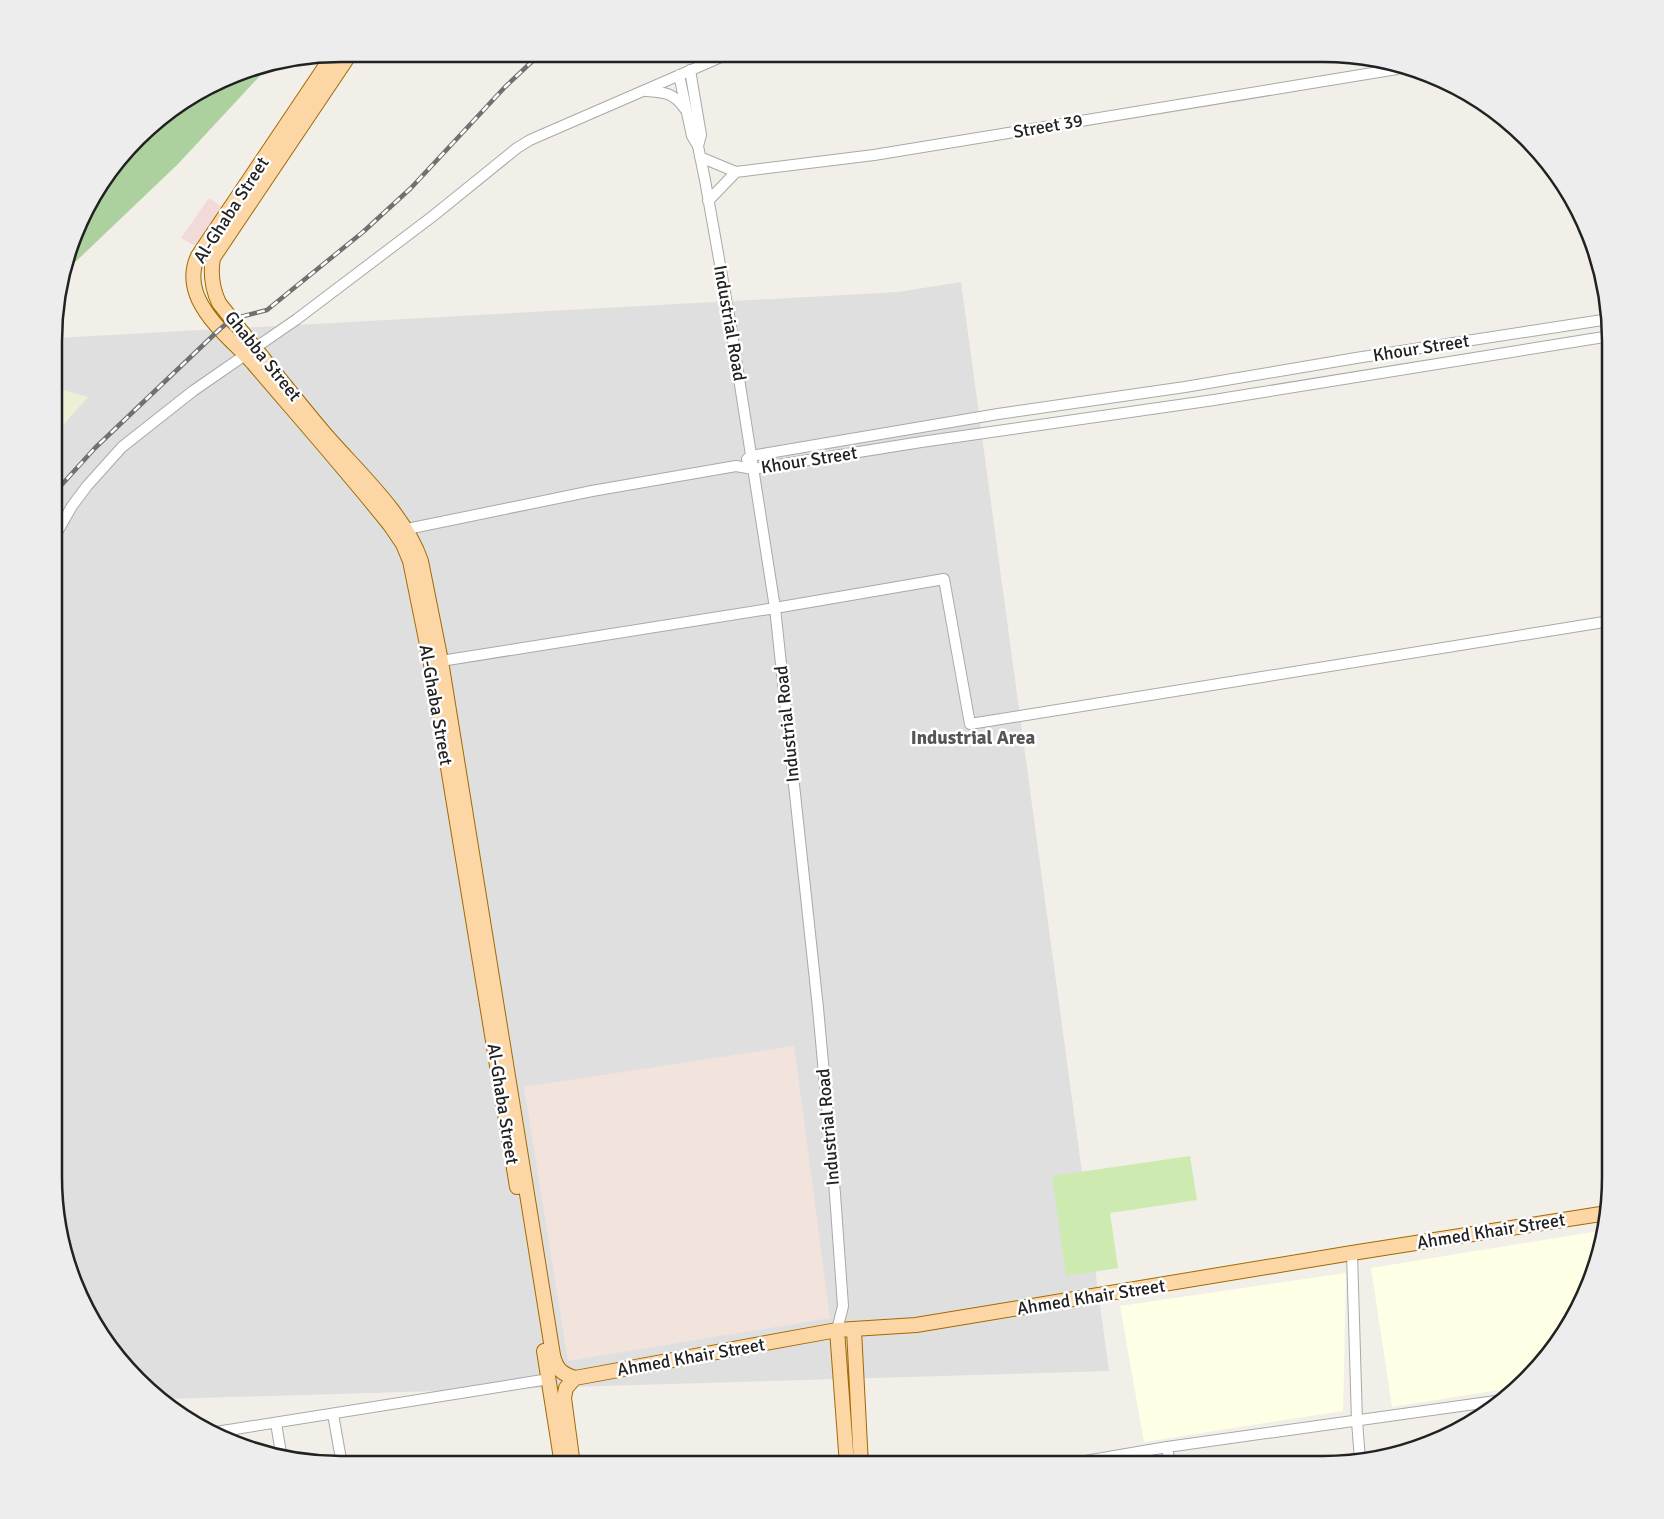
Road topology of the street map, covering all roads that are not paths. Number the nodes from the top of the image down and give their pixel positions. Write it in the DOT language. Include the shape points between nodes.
graph roads {
  1 [pos="345,62"];
  2 [pos="709,62"];
  3 [pos="328,63"];
  4 [pos="690,70"];
  5 [pos="1388,71"];
  6 [pos="679,75"];
  7 [pos="645,90"];
  8 [pos="688,117"];
  9 [pos="698,146"];
  10 [pos="700,157"];
  11 [pos="736,172"];
  12 [pos="708,201"];
  13 [pos="1601,320"];
  14 [pos="1602,337"];
  15 [pos="250,351"];
  16 [pos="1356,358"];
  17 [pos="1360,377"];
  18 [pos="998,414"];
  19 [pos="1001,430"];
  20 [pos="751,456"];
  21 [pos="736,466"];
  22 [pos="753,469"];
  23 [pos="62,524"];
  24 [pos="407,530"];
  25 [pos="775,608"];
  26 [pos="1602,622"];
  27 [pos="441,660"];
  28 [pos="1599,1214"];
  29 [pos="1352,1253"];
  30 [pos="844,1306"];
  31 [pos="837,1330"];
  32 [pos="854,1330"];
  33 [pos="575,1378"];
  34 [pos="549,1379"];
  35 [pos="1488,1402"];
  36 [pos="332,1414"];
  37 [pos="1357,1421"];
  38 [pos="276,1423"];
  39 [pos="225,1431"];
  40 [pos="1167,1447"];
  41 [pos="280,1450"];
  42 [pos="1360,1454"];
  43 [pos="340,1456"];
  44 [pos="566,1456"];
  45 [pos="567,1456"];
  46 [pos="846,1456"];
  47 [pos="861,1456"];
  48 [pos="1114,1456"];
  49 [pos="1168,1456"];
  1 -- 15 [label="main road, Ghabba Street" via="213,258 211,277 214,293"];
  2 -- 4 [label="street"];
  3 -- 15 [label="main road, Al-Ghaba Street" via="195,262 194,286 199,300 217,325"];
  4 -- 6 [label="street"];
  4 -- 9 [label="street" via="700,135"];
  5 -- 11 [label="street, Street 39" via="874,155"];
  6 -- 7 [label="street"];
  6 -- 8 [label="street"];
  7 -- 8 [label="street" via="675,96"];
  7 -- 15 [label="street" via="517,148 425,222"];
  8 -- 9 [label="street"];
  9 -- 10 [label="street, Industrial Road"];
  10 -- 11 [label="street, Street 39"];
  10 -- 12 [label="street, Industrial Road"];
  11 -- 12 [label="street"];
  12 -- 20 [label="street, Industrial Road"];
  13 -- 16 [label="street, Khour Street"];
  14 -- 17 [label="street, Khour Street"];
  15 -- 23 [label="street" via="192,391 122,447 87,486"];
  15 -- 24 [label="main road, Ghabba Street"];
  15 -- 34 [label="main road, Al-Ghaba Street" via="390,525 410,561"];
  16 -- 17 [label="street"];
  16 -- 18 [label="street, Khour Street"];
  17 -- 19 [label="street, Khour Street"];
  18 -- 19 [label="street"];
  18 -- 20 [label="street, Khour Street"];
  19 -- 22 [label="street, Khour Street"];
  20 -- 21 [label="street"];
  20 -- 22 [label="street, Industrial Road"];
  21 -- 22 [label="street, Khour Street"];
  21 -- 24 [label="street, Khour Street" via="592,491"];
  22 -- 25 [label="street, Industrial Road"];
  24 -- 27 [label="main road, Ghabba Street" via="421,561"];
  25 -- 26 [label="street" via="944,579 970,724"];
  25 -- 27 [label="street"];
  25 -- 30 [label="street, Industrial Road" via="818,1008"];
  27 -- 33 [label="main road, Al-Ghaba Street" via="553,1355 558,1369"];
  28 -- 29 [label="main road, Ahmed Khair Street"];
  29 -- 32 [label="main road, Ahmed Khair Street" via="916,1325"];
  29 -- 37 [label="street"];
  30 -- 31 [label="street"];
  30 -- 32 [label="street"];
  31 -- 32 [label="main road, Ahmed Khair Street"];
  31 -- 33 [label="main road, Ahmed Khair Street"];
  31 -- 46 [label="main road"];
  32 -- 47 [label="main road"];
  33 -- 45 [label="main road, Al-Ghaba Street" via="566,1388 564,1398"];
  34 -- 36 [label="street"];
  34 -- 44 [label="main road, Al-Ghaba Street"];
  35 -- 37 [label="street"];
  36 -- 38 [label="street"];
  36 -- 43 [label="street"];
  37 -- 40 [label="street"];
  37 -- 42 [label="street"];
  38 -- 39 [label="street"];
  38 -- 41 [label="street"];
  40 -- 48 [label="street"];
  40 -- 49 [label="street"];
}
